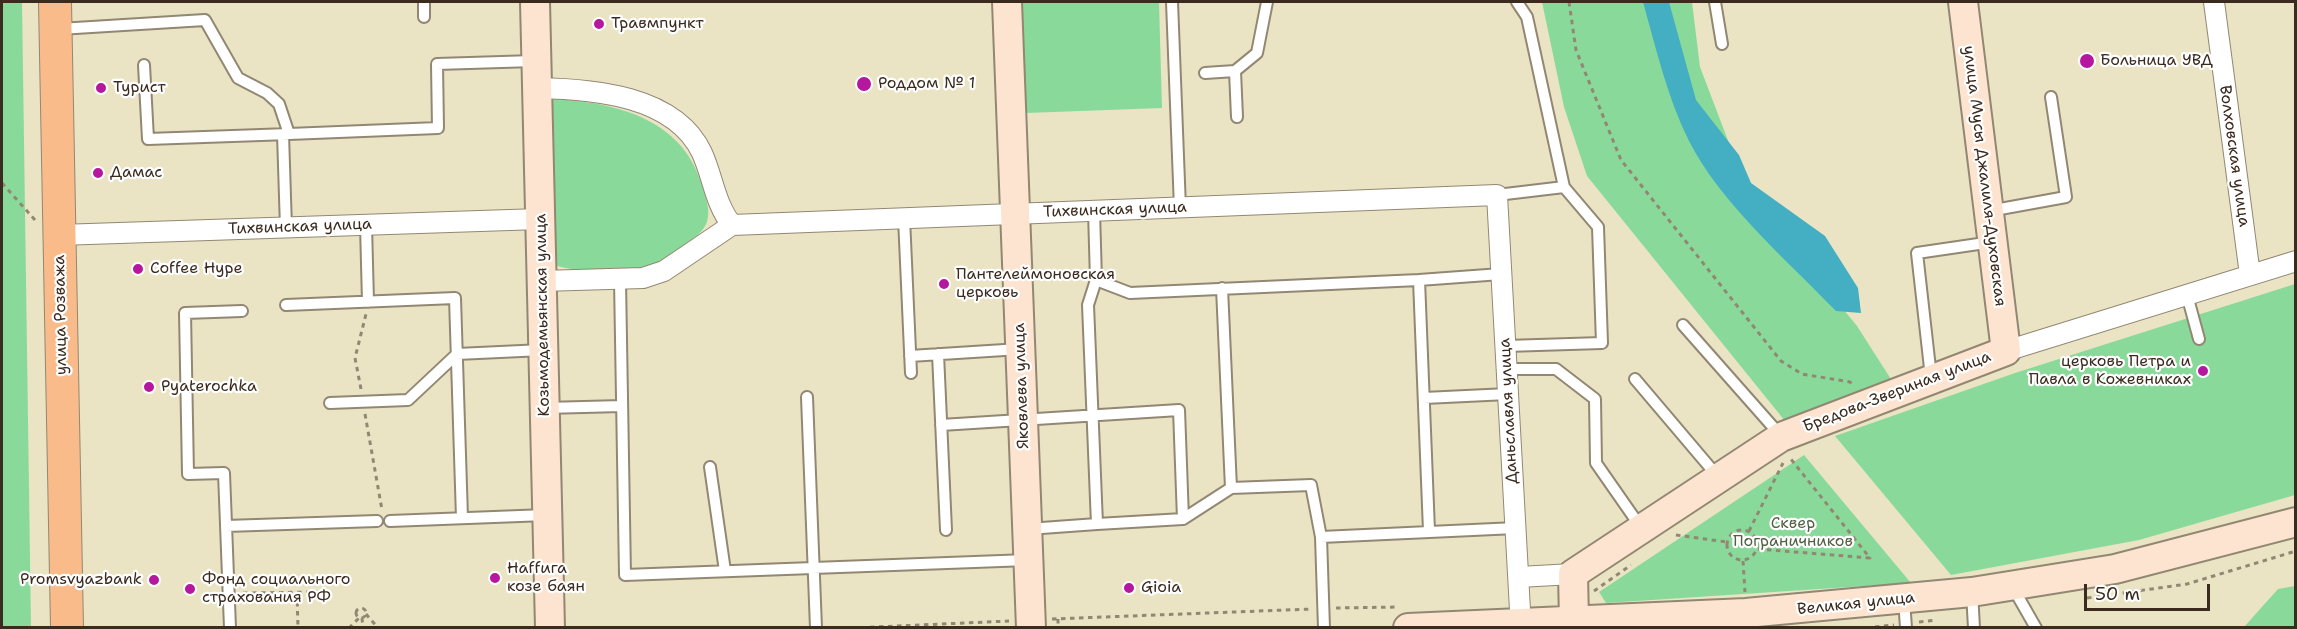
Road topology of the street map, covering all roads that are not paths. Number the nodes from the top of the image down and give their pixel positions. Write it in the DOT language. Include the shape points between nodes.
graph roads {
  1 [pos="424,2"];
  2 [pos="535,2"];
  3 [pos="1007,2"];
  4 [pos="1172,2"];
  5 [pos="1267,2"];
  6 [pos="1517,2"];
  7 [pos="1715,2"];
  8 [pos="1962,2"];
  9 [pos="2214,2"];
  10 [pos="56,15"];
  11 [pos="424,17"];
  12 [pos="1722,44"];
  13 [pos="144,65"];
  14 [pos="1235,71"];
  15 [pos="1205,73"];
  16 [pos="537,74"];
  17 [pos="2051,97"];
  18 [pos="1237,117"];
  19 [pos="286,134"];
  20 [pos="1564,187"];
  21 [pos="1497,195"];
  22 [pos="1180,208"];
  23 [pos="1094,211"];
  24 [pos="1989,211"];
  25 [pos="1015,214"];
  26 [pos="904,218"];
  27 [pos="540,219"];
  28 [pos="366,225"];
  29 [pos="732,225"];
  30 [pos="47,227"];
  31 [pos="286,228"];
  32 [pos="1992,242"];
  33 [pos="2295,261"];
  34 [pos="1501,274"];
  35 [pos="2250,275"];
  36 [pos="621,280"];
  37 [pos="1096,280"];
  38 [pos="1419,280"];
  39 [pos="542,281"];
  40 [pos="1222,288"];
  41 [pos="2187,295"];
  42 [pos="368,302"];
  43 [pos="286,304"];
  44 [pos="242,311"];
  45 [pos="1683,325"];
  46 [pos="2199,339"];
  47 [pos="1506,346"];
  48 [pos="1020,349"];
  49 [pos="543,350"];
  50 [pos="2006,351"];
  51 [pos="457,354"];
  52 [pos="938,354"];
  53 [pos="910,356"];
  54 [pos="1507,369"];
  55 [pos="911,373"];
  56 [pos="1931,378"];
  57 [pos="1635,379"];
  58 [pos="1508,394"];
  59 [pos="807,397"];
  60 [pos="1424,398"];
  61 [pos="330,403"];
  62 [pos="622,406"];
  63 [pos="545,408"];
  64 [pos="1092,415"];
  65 [pos="1023,419"];
  66 [pos="941,425"];
  67 [pos="1781,437"];
  68 [pos="710,467"];
  69 [pos="1719,478"];
  70 [pos="1231,488"];
  71 [pos="548,515"];
  72 [pos="462,518"];
  73 [pos="1183,519"];
  74 [pos="377,521"];
  75 [pos="390,521"];
  76 [pos="2295,522"];
  77 [pos="1097,524"];
  78 [pos="226,526"];
  79 [pos="1516,528"];
  80 [pos="1027,529"];
  81 [pos="946,530"];
  82 [pos="1643,530"];
  83 [pos="1429,531"];
  84 [pos="1321,537"];
  85 [pos="1028,560"];
  86 [pos="813,568"];
  87 [pos="724,571"];
  88 [pos="1573,574"];
  89 [pos="1519,577"];
  90 [pos="2012,586"];
  91 [pos="1972,592"];
  92 [pos="1904,599"];
  93 [pos="1574,612"];
  94 [pos="1746,613"];
  95 [pos="1406,617"];
  96 [pos="1040,622"];
  97 [pos="1521,625"];
  98 [pos="67,627"];
  99 [pos="230,627"];
  100 [pos="550,627"];
  101 [pos="816,627"];
  102 [pos="1324,627"];
  103 [pos="1467,627"];
  104 [pos="1906,627"];
  105 [pos="1974,627"];
  106 [pos="2036,627"];
  1 -- 11 [label="lane"];
  2 -- 16 [label="street, Козьмодемьянская улица"];
  3 -- 25 [label="street, Яковлева улица"];
  4 -- 22 [label="lane" via="1180,74"];
  5 -- 14 [label="lane" via="1257,53"];
  6 -- 20 [label="lane" via="1527,17"];
  7 -- 12 [label="lane"];
  8 -- 24 [label="street, улица Мусы Джалиля-Духовская"];
  9 -- 35 [label="street, Волховская улица"];
  10 -- 19 [label="lane" via="205,20 238,78 279,104"];
  10 -- 30 [label="main road, улица Розважа"];
  13 -- 19 [label="lane" via="148,139"];
  14 -- 15 [label="lane"];
  14 -- 18 [label="lane"];
  16 -- 19 [label="lane" via="437,64 438,128"];
  16 -- 27 [label="street, Козьмодемьянская улица"];
  16 -- 29 [label="street" via="617,96 681,127 701,152 721,208"];
  17 -- 24 [label="lane" via="2066,197"];
  19 -- 31 [label="lane"];
  20 -- 21 [label="lane"];
  20 -- 47 [label="lane" via="1598,227 1602,342"];
  21 -- 22 [label="street, Тихвинская улица"];
  21 -- 34 [label="street, Даньславля улица"];
  22 -- 23 [label="street, Тихвинская улица"];
  23 -- 25 [label="street, Тихвинская улица"];
  23 -- 37 [label="lane"];
  24 -- 32 [label="street, улица Мусы Джалиля-Духовская"];
  25 -- 26 [label="street, Тихвинская улица"];
  25 -- 48 [label="street, Яковлева улица"];
  26 -- 29 [label="street, Тихвинская улица"];
  26 -- 53 [label="lane"];
  27 -- 28 [label="street, Тихвинская улица"];
  27 -- 39 [label="street, Козьмодемьянская улица"];
  28 -- 31 [label="street, Тихвинская улица"];
  28 -- 42 [label="lane"];
  29 -- 36 [label="street" via="664,271"];
  30 -- 31 [label="street, Тихвинская улица"];
  30 -- 98 [label="main road, улица Розважа"];
  32 -- 50 [label="street, улица Мусы Джалиля-Духовская"];
  32 -- 56 [label="lane" via="1917,253"];
  33 -- 35 [label="street, Бредова-Звериная улица"];
  34 -- 38 [label="lane"];
  34 -- 47 [label="street, Даньславля улица"];
  35 -- 41 [label="street, Бредова-Звериная улица"];
  36 -- 39 [label="street"];
  36 -- 62 [label="lane"];
  37 -- 40 [label="lane" via="1130,292"];
  37 -- 64 [label="lane" via="1088,305"];
  38 -- 40 [label="lane"];
  38 -- 60 [label="lane"];
  39 -- 49 [label="street, Козьмодемьянская улица"];
  40 -- 70 [label="lane"];
  41 -- 46 [label="lane"];
  41 -- 50 [label="street, Бредова-Звериная улица"];
  42 -- 43 [label="lane"];
  42 -- 51 [label="lane" via="455,298"];
  44 -- 78 [label="lane" via="185,313 188,474 224,474"];
  45 -- 67 [label="lane"];
  47 -- 54 [label="street, Даньславля улица"];
  48 -- 52 [label="lane"];
  48 -- 65 [label="street, Яковлева улица"];
  49 -- 51 [label="lane"];
  49 -- 63 [label="street, Козьмодемьянская улица"];
  50 -- 56 [label="street, Бредова-Звериная улица"];
  51 -- 61 [label="lane" via="408,400"];
  51 -- 72 [label="lane"];
  52 -- 53 [label="lane"];
  52 -- 66 [label="lane"];
  53 -- 55 [label="lane"];
  54 -- 58 [label="street, Даньславля улица"];
  54 -- 82 [label="lane" via="1556,369 1595,399 1596,463"];
  56 -- 67 [label="street, Бредова-Звериная улица"];
  57 -- 69 [label="lane"];
  58 -- 60 [label="lane"];
  58 -- 79 [label="street, Даньславля улица"];
  59 -- 86 [label="lane"];
  60 -- 83 [label="lane"];
  62 -- 63 [label="lane"];
  62 -- 87 [label="lane" via="625,575"];
  63 -- 71 [label="street, Козьмодемьянская улица"];
  64 -- 65 [label="lane"];
  64 -- 73 [label="lane" via="1179,410"];
  64 -- 77 [label="lane"];
  65 -- 66 [label="lane"];
  65 -- 80 [label="street, Яковлева улица"];
  66 -- 81 [label="lane"];
  67 -- 69 [label="street, Бредова-Звериная улица"];
  68 -- 87 [label="lane"];
  69 -- 82 [label="street, Бредова-Звериная улица"];
  70 -- 73 [label="lane"];
  70 -- 84 [label="lane" via="1311,485"];
  71 -- 72 [label="lane"];
  71 -- 100 [label="street, Козьмодемьянская улица"];
  72 -- 75 [label="lane"];
  73 -- 77 [label="lane"];
  74 -- 78 [label="lane"];
  76 -- 90 [label="street, Великая улица" via="2115,568"];
  77 -- 80 [label="lane"];
  78 -- 99 [label="lane"];
  79 -- 83 [label="lane"];
  79 -- 89 [label="street, Даньславля улица"];
  80 -- 85 [label="street, Яковлева улица"];
  82 -- 88 [label="street, Бредова-Звериная улица"];
  83 -- 84 [label="lane"];
  84 -- 102 [label="lane"];
  85 -- 86 [label="lane"];
  85 -- 96 [label="street, Яковлева улица"];
  86 -- 87 [label="lane"];
  86 -- 101 [label="lane"];
  88 -- 89 [label="street"];
  88 -- 93 [label="street"];
  89 -- 97 [label="street, Даньславля улица"];
  90 -- 91 [label="street, Великая улица"];
  90 -- 106 [label="lane"];
  91 -- 92 [label="street, Великая улица"];
  91 -- 105 [label="lane"];
  92 -- 94 [label="street, Великая улица"];
  92 -- 104 [label="lane"];
  93 -- 94 [label="street, Великая улица"];
  93 -- 97 [label="street, Великая улица"];
  95 -- 103 [label="street, Великая улица"];
  97 -- 103 [label="street, Великая улица"];
}
